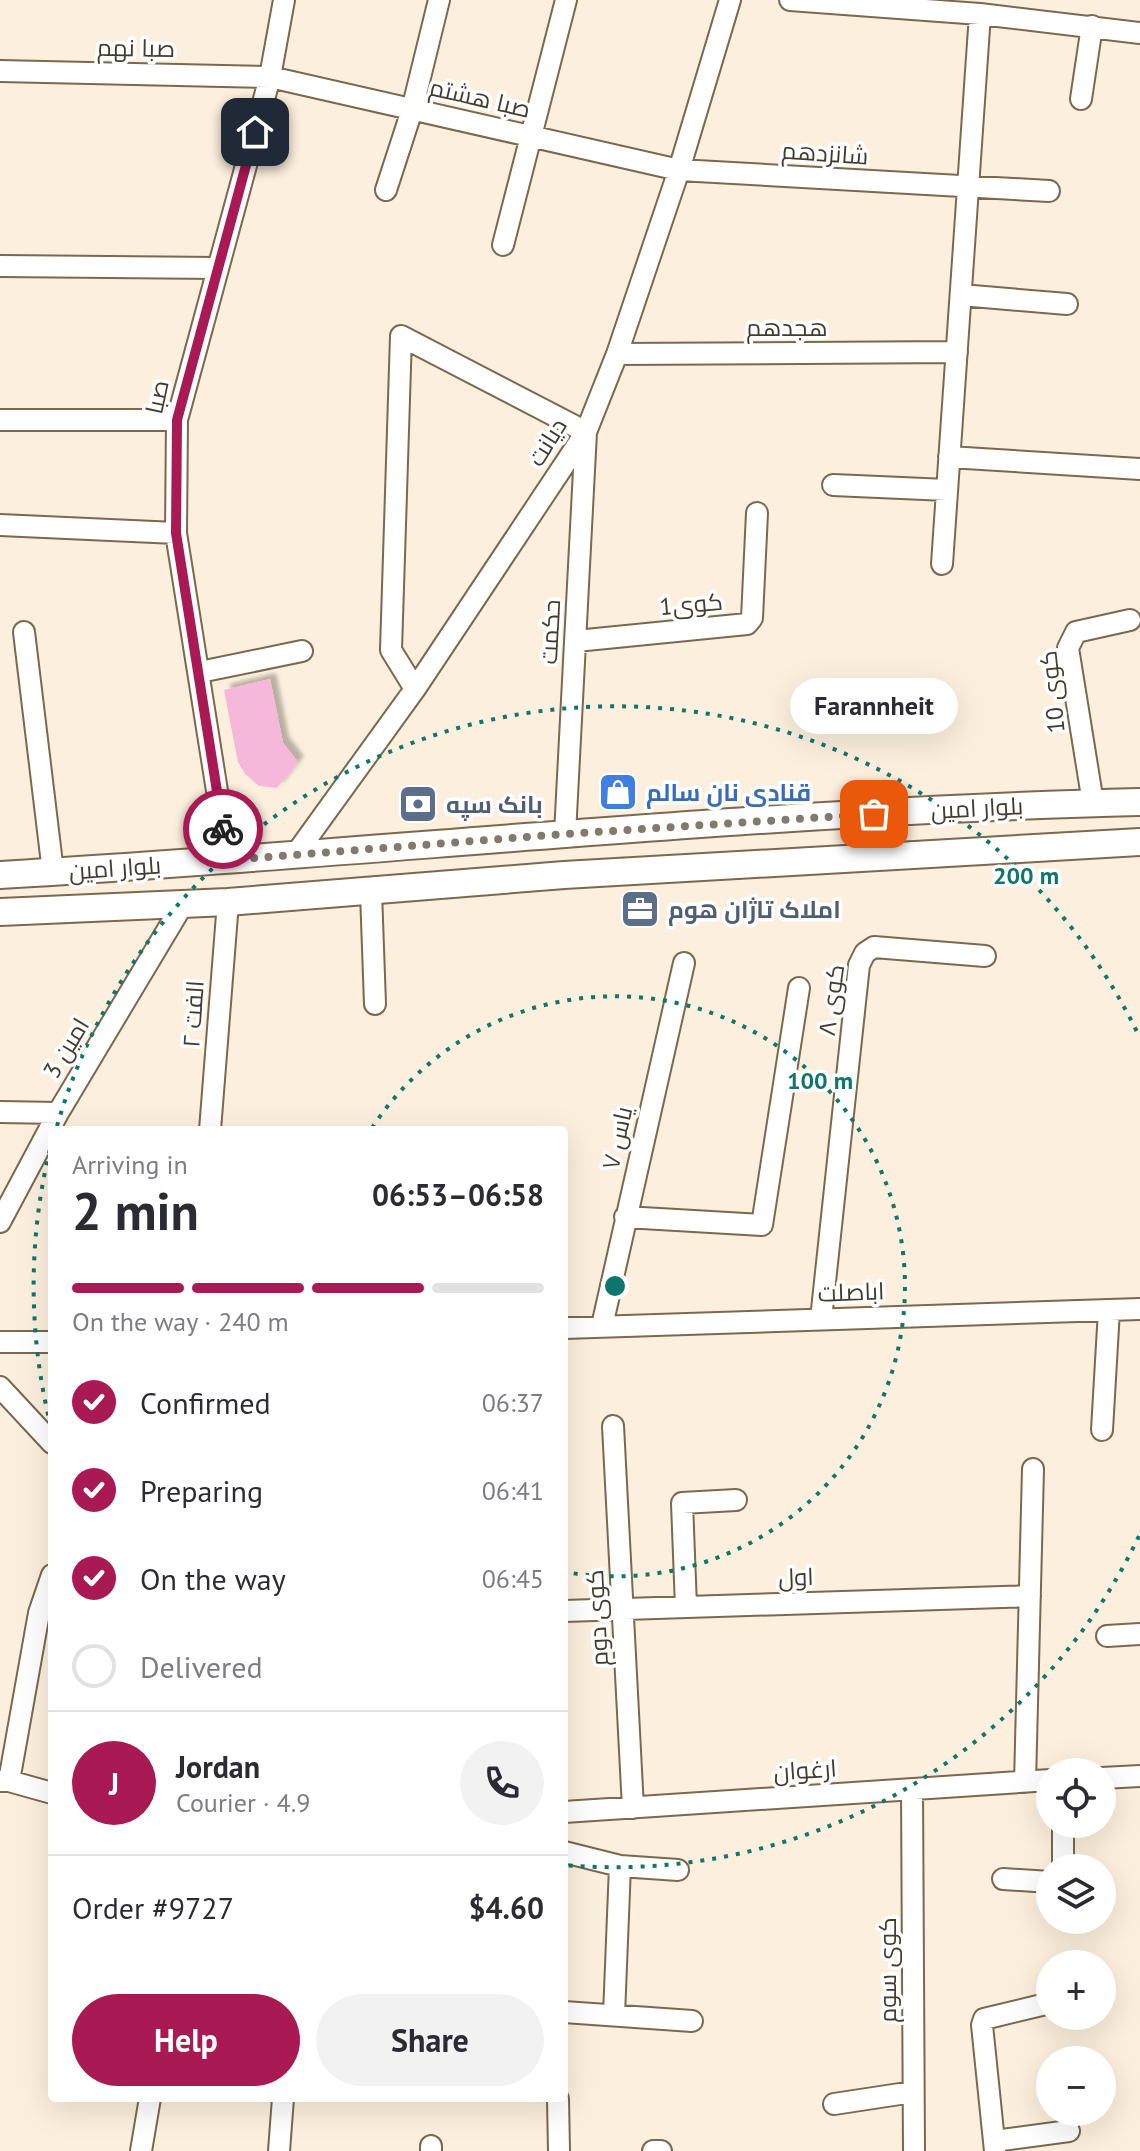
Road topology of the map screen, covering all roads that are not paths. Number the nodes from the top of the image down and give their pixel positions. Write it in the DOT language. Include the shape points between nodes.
graph roads {
  1 [pos="284,0"];
  2 [pos="439,0"];
  3 [pos="566,0"];
  4 [pos="730,0"];
  5 [pos="790,0"];
  6 [pos="980,14"];
  7 [pos="1092,26"];
  8 [pos="1140,33"];
  9 [pos="0,71"];
  10 [pos="270,77"];
  11 [pos="1081,99"];
  12 [pos="412,110"];
  13 [pos="532,137"];
  14 [pos="679,170"];
  15 [pos="967,188"];
  16 [pos="386,190"];
  17 [pos="1049,191"];
  18 [pos="503,245"];
  19 [pos="0,266"];
  20 [pos="217,268"];
  21 [pos="961,295"];
  22 [pos="1067,304"];
  23 [pos="957,352"];
  24 [pos="617,354"];
  25 [pos="0,420"];
  26 [pos="177,420"];
  27 [pos="586,432"];
  28 [pos="949,457"];
  29 [pos="1140,469"];
  30 [pos="833,485"];
  31 [pos="947,490"];
  32 [pos="757,513"];
  33 [pos="0,525"];
  34 [pos="176,533"];
  35 [pos="942,564"];
  36 [pos="1130,620"];
  37 [pos="24,632"];
  38 [pos="576,641"];
  39 [pos="302,651"];
  40 [pos="200,672"];
  41 [pos="415,689"];
  42 [pos="1140,802"];
  43 [pos="1093,803"];
  44 [pos="565,834"];
  45 [pos="1140,842"];
  46 [pos="295,855"];
  47 [pos="228,860"];
  48 [pos="53,872"];
  49 [pos="0,875"];
  50 [pos="564,875"];
  51 [pos="371,892"];
  52 [pos="228,902"];
  53 [pos="183,904"];
  54 [pos="0,912"];
  55 [pos="985,956"];
  56 [pos="684,963"];
  57 [pos="799,988"];
  58 [pos="375,1004"];
  59 [pos="0,1112"];
  60 [pos="58,1113"];
  61 [pos="51,1126"];
  62 [pos="210,1126"];
  63 [pos="48,1132"];
  64 [pos="625,1217"];
  65 [pos="0,1221"];
  66 [pos="1140,1309"];
  67 [pos="1109,1310"];
  68 [pos="821,1319"];
  69 [pos="602,1326"];
  70 [pos="568,1328"];
  71 [pos="0,1342"];
  72 [pos="48,1342"];
  73 [pos="0,1387"];
  74 [pos="613,1426"];
  75 [pos="1102,1430"];
  76 [pos="48,1439"];
  77 [pos="1033,1469"];
  78 [pos="736,1500"];
  79 [pos="48,1587"];
  80 [pos="1030,1596"];
  81 [pos="686,1607"];
  82 [pos="622,1608"];
  83 [pos="568,1611"];
  84 [pos="1140,1634"];
  85 [pos="1107,1636"];
  86 [pos="1140,1776"];
  87 [pos="1116,1777"];
  88 [pos="5,1781"];
  89 [pos="1036,1781"];
  90 [pos="1025,1782"];
  91 [pos="912,1789"];
  92 [pos="48,1792"];
  93 [pos="633,1808"];
  94 [pos="568,1812"];
  95 [pos="568,1853"];
  96 [pos="620,1866"];
  97 [pos="678,1870"];
  98 [pos="1003,1879"];
  99 [pos="1036,1881"];
  100 [pos="1036,2006"];
  101 [pos="568,2012"];
  102 [pos="614,2015"];
  103 [pos="692,2021"];
  104 [pos="913,2092"];
  105 [pos="149,2102"];
  106 [pos="283,2102"];
  107 [pos="558,2102"];
  108 [pos="834,2104"];
  109 [pos="1069,2131"];
  110 [pos="994,2146"];
  111 [pos="141,2151"];
  112 [pos="279,2151"];
  113 [pos="559,2151"];
  114 [pos="653,2151"];
  115 [pos="661,2151"];
  116 [pos="914,2151"];
  1 -- 10 [label="street, صبا"];
  2 -- 12 [label="street"];
  3 -- 13 [label="street"];
  4 -- 14 [label="street, دیانت"];
  5 -- 6 [label="street"];
  6 -- 7 [label="street"];
  6 -- 15 [label="street"];
  7 -- 8 [label="street"];
  7 -- 11 [label="street"];
  9 -- 10 [label="street, صبا نهم"];
  10 -- 12 [label="street, صبا هشتم"];
  10 -- 20 [label="street, صبا"];
  12 -- 13 [label="street, صبا هشتم"];
  12 -- 16 [label="street"];
  13 -- 14 [label="street, صبا هشتم"];
  13 -- 18 [label="street"];
  14 -- 15 [label="street, شانزدهم"];
  14 -- 24 [label="street, دیانت"];
  15 -- 17 [label="street, شانزدهم"];
  15 -- 21 [label="street"];
  19 -- 20 [label="street"];
  20 -- 26 [label="street, صبا"];
  21 -- 22 [label="street"];
  21 -- 23 [label="street"];
  23 -- 24 [label="street, هجدهم"];
  23 -- 28 [label="street"];
  24 -- 27 [label="street, دیانت"];
  25 -- 26 [label="street"];
  26 -- 34 [label="street, صبا"];
  27 -- 38 [label="street, حکمت"];
  27 -- 41 [label="street, دیانت"];
  27 -- 41 [label="street" via="401,336 391,650"];
  28 -- 29 [label="street"];
  28 -- 31 [label="street"];
  30 -- 31 [label="street"];
  31 -- 35 [label="street"];
  32 -- 38 [label="street, کوی1" via="752,618 747,624"];
  33 -- 34 [label="street"];
  34 -- 40 [label="street, صبا"];
  36 -- 43 [label="street, کوی 10" via="1076,632 1068,648"];
  37 -- 48 [label="street"];
  38 -- 44 [label="street, حکمت"];
  39 -- 40 [label="street"];
  40 -- 47 [label="street, صبا"];
  41 -- 46 [label="street, دیانت"];
  42 -- 43 [label="main road, بلوار امین"];
  43 -- 44 [label="main road, بلوار امین"];
  44 -- 46 [label="main road, بلوار امین"];
  44 -- 50 [label="main road"];
  45 -- 50 [label="main road, بلوار امین"];
  46 -- 47 [label="main road, بلوار امین"];
  47 -- 48 [label="main road, بلوار امین"];
  48 -- 49 [label="main road, بلوار امین"];
  50 -- 51 [label="main road, بلوار امین"];
  51 -- 52 [label="main road, بلوار امین"];
  51 -- 58 [label="street"];
  52 -- 53 [label="main road, بلوار امین"];
  52 -- 62 [label="street, الفت ۲"];
  53 -- 54 [label="main road, بلوار امین"];
  53 -- 60 [label="street, امین 3"];
  55 -- 68 [label="street, کوی ۸" via="874,947 859,965"];
  56 -- 64 [label="street, یاس ۷"];
  57 -- 64 [label="street" via="762,1225"];
  59 -- 60 [label="street"];
  60 -- 61 [label="street, امین 3"];
  63 -- 65 [label="street, امین 3"];
  64 -- 69 [label="street, یاس ۷"];
  66 -- 67 [label="street, اباصلت"];
  67 -- 68 [label="street, اباصلت"];
  67 -- 75 [label="street"];
  68 -- 69 [label="street, اباصلت"];
  69 -- 70 [label="street, اباصلت"];
  71 -- 72 [label="street"];
  73 -- 76 [label="street"];
  74 -- 82 [label="street, کوی دوم"];
  77 -- 80 [label="street"];
  78 -- 81 [label="street" via="682,1503"];
  79 -- 88 [label="street"];
  80 -- 81 [label="street, اول"];
  80 -- 90 [label="street"];
  81 -- 82 [label="street, اول"];
  82 -- 83 [label="street, اول"];
  82 -- 93 [label="street, کوی دوم"];
  84 -- 85 [label="street"];
  86 -- 87 [label="street"];
  88 -- 92 [label="street"];
  89 -- 90 [label="street, ارغوان"];
  90 -- 91 [label="street, ارغوان"];
  91 -- 93 [label="street, ارغوان"];
  91 -- 104 [label="street, کوی سوم"];
  93 -- 94 [label="street, ارغوان"];
  95 -- 96 [label="street"];
  96 -- 97 [label="street"];
  96 -- 102 [label="street"];
  98 -- 99 [label="street"];
  100 -- 110 [label="street" via="984,2019 982,2025"];
  101 -- 102 [label="street"];
  102 -- 103 [label="street"];
  104 -- 108 [label="street"];
  104 -- 116 [label="street, کوی سوم"];
  105 -- 111 [label="street"];
  106 -- 112 [label="street"];
  107 -- 113 [label="street"];
  109 -- 110 [label="street"];
  114 -- 115 [label="street"];
}
